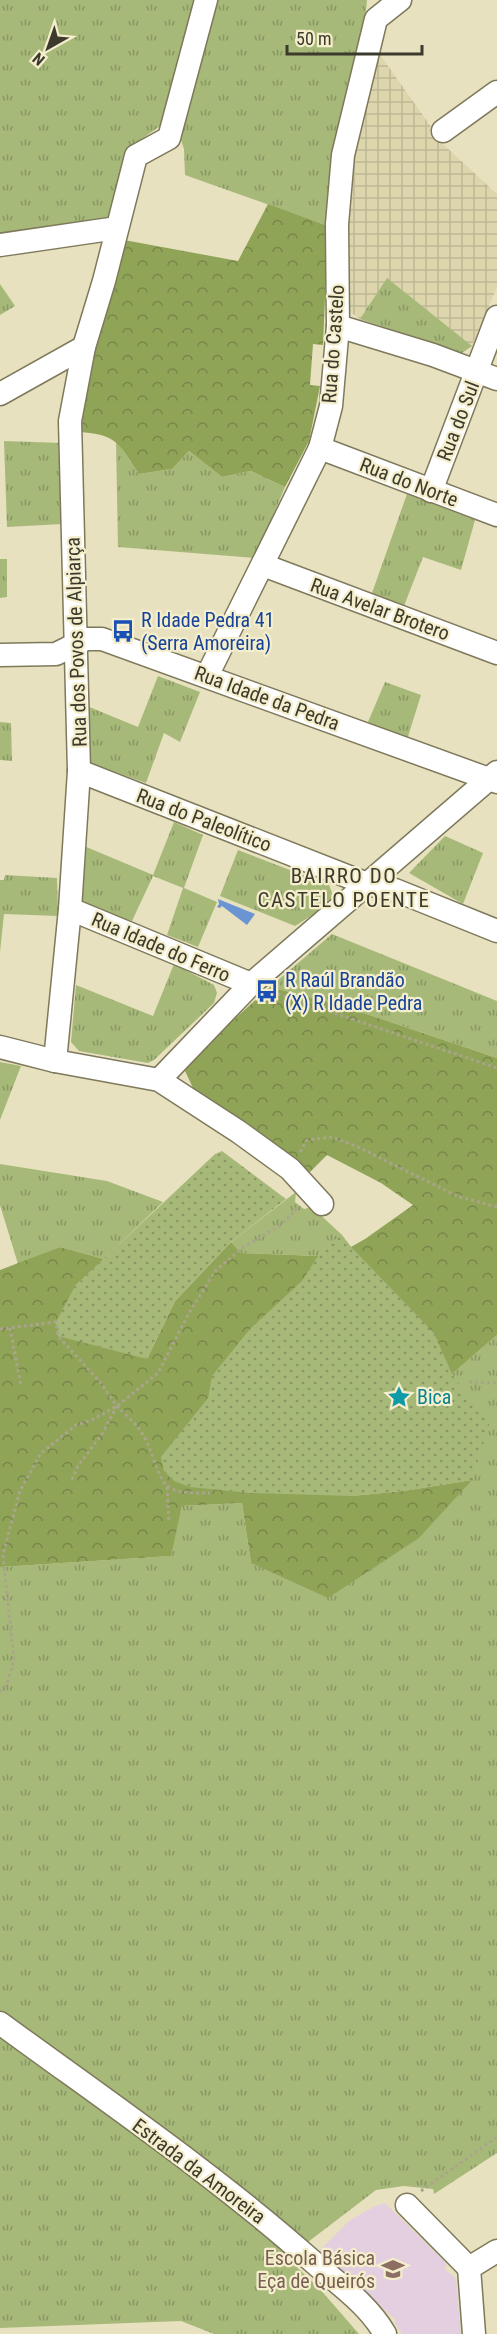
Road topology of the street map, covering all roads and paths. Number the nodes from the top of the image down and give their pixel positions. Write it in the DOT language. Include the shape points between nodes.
graph roads {
  1 [pos="206,0"];
  2 [pos="400,0"];
  3 [pos="497,92"];
  4 [pos="443,131"];
  5 [pos="117,228"];
  6 [pos="0,245"];
  7 [pos="497,317"];
  8 [pos="338,326"];
  9 [pos="84,347"];
  10 [pos="487,375"];
  11 [pos="0,394"];
  12 [pos="320,448"];
  13 [pos="431,490"];
  14 [pos="497,515"];
  15 [pos="263,566"];
  16 [pos="75,643"];
  17 [pos="497,653"];
  18 [pos="0,655"];
  19 [pos="207,676"];
  20 [pos="79,771"];
  21 [pos="494,778"];
  22 [pos="367,884"];
  23 [pos="70,909"];
  24 [pos="497,931"];
  25 [pos="251,984"];
  26 [pos="0,1047"];
  27 [pos="55,1060"];
  28 [pos="497,1068"];
  29 [pos="159,1080"];
  30 [pos="290,1169"];
  31 [pos="311,1204"];
  32 [pos="497,1207"];
  33 [pos="10,1328"];
  34 [pos="0,1329"];
  35 [pos="469,1382"];
  36 [pos="497,1383"];
  37 [pos="21,1386"];
  38 [pos="117,1406"];
  39 [pos="71,1481"];
  40 [pos="167,1487"];
  41 [pos="210,1493"];
  42 [pos="169,1523"];
  43 [pos="0,1692"];
  44 [pos="0,2023"];
  45 [pos="497,2137"];
  46 [pos="407,2205"];
  47 [pos="497,2251"];
  48 [pos="469,2268"];
  49 [pos="385,2334"];
  50 [pos="474,2334"];
  1 -- 5 [label="street, Rua dos Povos de Alpiarça" via="169,138 136,156"];
  2 -- 8 [label="street, Rua do Castelo" via="376,19 343,155 337,224"];
  3 -- 4 [label="street"];
  5 -- 6 [label="street"];
  5 -- 9 [label="street, Rua dos Povos de Alpiarça"];
  7 -- 10 [label="street, Rua do Sul"];
  8 -- 10 [label="street"];
  8 -- 12 [label="street, Rua do Castelo" via="331,406"];
  9 -- 11 [label="street"];
  9 -- 16 [label="street, Rua dos Povos de Alpiarça" via="70,421"];
  10 -- 13 [label="street, Rua do Sul"];
  12 -- 13 [label="street, Rua do Norte"];
  12 -- 15 [label="street, Rua do Castelo"];
  13 -- 14 [label="street, Rua do Norte"];
  15 -- 17 [label="street, Rua Avelar Brotero"];
  15 -- 19 [label="street, Rua do Castelo"];
  16 -- 18 [label="street, Rua Idade da Pedra" via="56,654"];
  16 -- 19 [label="street, Rua Idade da Pedra" via="102,639"];
  16 -- 20 [label="street, Rua dos Povos de Alpiarça"];
  19 -- 21 [label="street, Rua Idade da Pedra"];
  20 -- 22 [label="street, Rua do Paleolítico"];
  20 -- 23 [label="street, Rua dos Povos de Alpiarça"];
  21 -- 22 [label="street"];
  22 -- 24 [label="street, Rua do Paleolítico" via="395,890"];
  22 -- 25 [label="street"];
  23 -- 25 [label="street, Rua Idade do Ferro"];
  23 -- 27 [label="street, Rua dos Povos de Alpiarça"];
  25 -- 28 [label="path"];
  25 -- 29 [label="street"];
  26 -- 27 [label="street"];
  27 -- 29 [label="street"];
  29 -- 30 [label="street"];
  30 -- 31 [label="street"];
  30 -- 32 [label="path" via="307,1140 332,1137 457,1196"];
  31 -- 38 [label="path" via="245,1246 216,1270 158,1373"];
  33 -- 34 [label="path"];
  33 -- 37 [label="path"];
  33 -- 38 [label="path" via="56,1322 58,1336"];
  35 -- 36 [label="path"];
  38 -- 39 [label="path"];
  38 -- 40 [label="path" via="146,1440"];
  38 -- 43 [label="path" via="76,1425 40,1453 20,1491 3,1554 14,1660 7,1684"];
  40 -- 41 [label="path" via="179,1492"];
  40 -- 42 [label="path"];
  44 -- 49 [label="street, Estrada da Amoreira" via="261,2215 359,2303"];
  45 -- 46 [label="path" via="423,2188"];
  46 -- 48 [label="street"];
  47 -- 48 [label="street"];
  48 -- 50 [label="street"];
}
